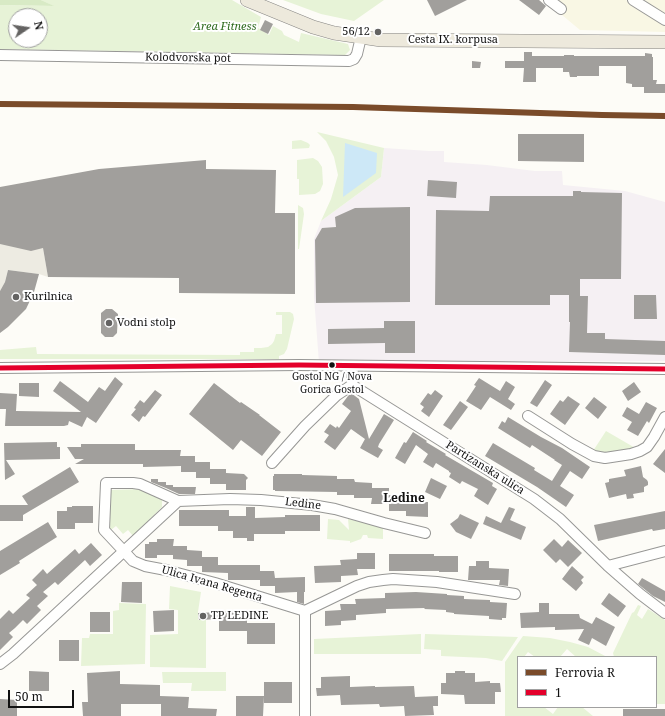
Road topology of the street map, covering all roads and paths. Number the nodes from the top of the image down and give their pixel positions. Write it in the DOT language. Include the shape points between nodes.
graph roads {
  1 [pos="248,0"];
  2 [pos="549,0"];
  3 [pos="633,0"];
  4 [pos="561,9"];
  5 [pos="665,20"];
  6 [pos="361,37"];
  7 [pos="665,42"];
  8 [pos="0,55"];
  9 [pos="353,366"];
  10 [pos="0,368"];
  11 [pos="665,369"];
  12 [pos="352,385"];
  13 [pos="528,416"];
  14 [pos="665,417"];
  15 [pos="272,462"];
  16 [pos="178,501"];
  17 [pos="425,533"];
  18 [pos="665,551"];
  19 [pos="124,552"];
  20 [pos="608,566"];
  21 [pos="515,594"];
  22 [pos="305,611"];
  23 [pos="665,613"];
  24 [pos="0,664"];
  25 [pos="305,716"];
  1 -- 6 [label="main road, Cesta IX. korpusa" via="313,27"];
  2 -- 4 [label="street"];
  3 -- 5 [label="street"];
  6 -- 7 [label="main road, Cesta IX. korpusa" via="381,40"];
  6 -- 8 [label="street, Kolodvorska pot" via="357,54 354,59 348,61"];
  9 -- 10 [label="street"];
  9 -- 11 [label="street"];
  9 -- 12 [label="street"];
  12 -- 15 [label="street" via="337,395 304,426"];
  12 -- 20 [label="street, Partizanska ulica" via="534,499 560,519"];
  13 -- 14 [label="street" via="577,447 594,456 605,458 631,454 647,447"];
  16 -- 17 [label="street, Ledine" via="230,499 312,505"];
  16 -- 19 [label="street"];
  16 -- 19 [label="street, Ledine" via="140,484 106,483 104,530"];
  18 -- 20 [label="street"];
  19 -- 22 [label="street, Ulica Ivana Regenta" via="133,561 145,566 215,583"];
  19 -- 24 [label="street"];
  20 -- 23 [label="street, Partizanska ulica"];
  21 -- 22 [label="street" via="437,582 376,580 357,586"];
  22 -- 25 [label="street"];
}
